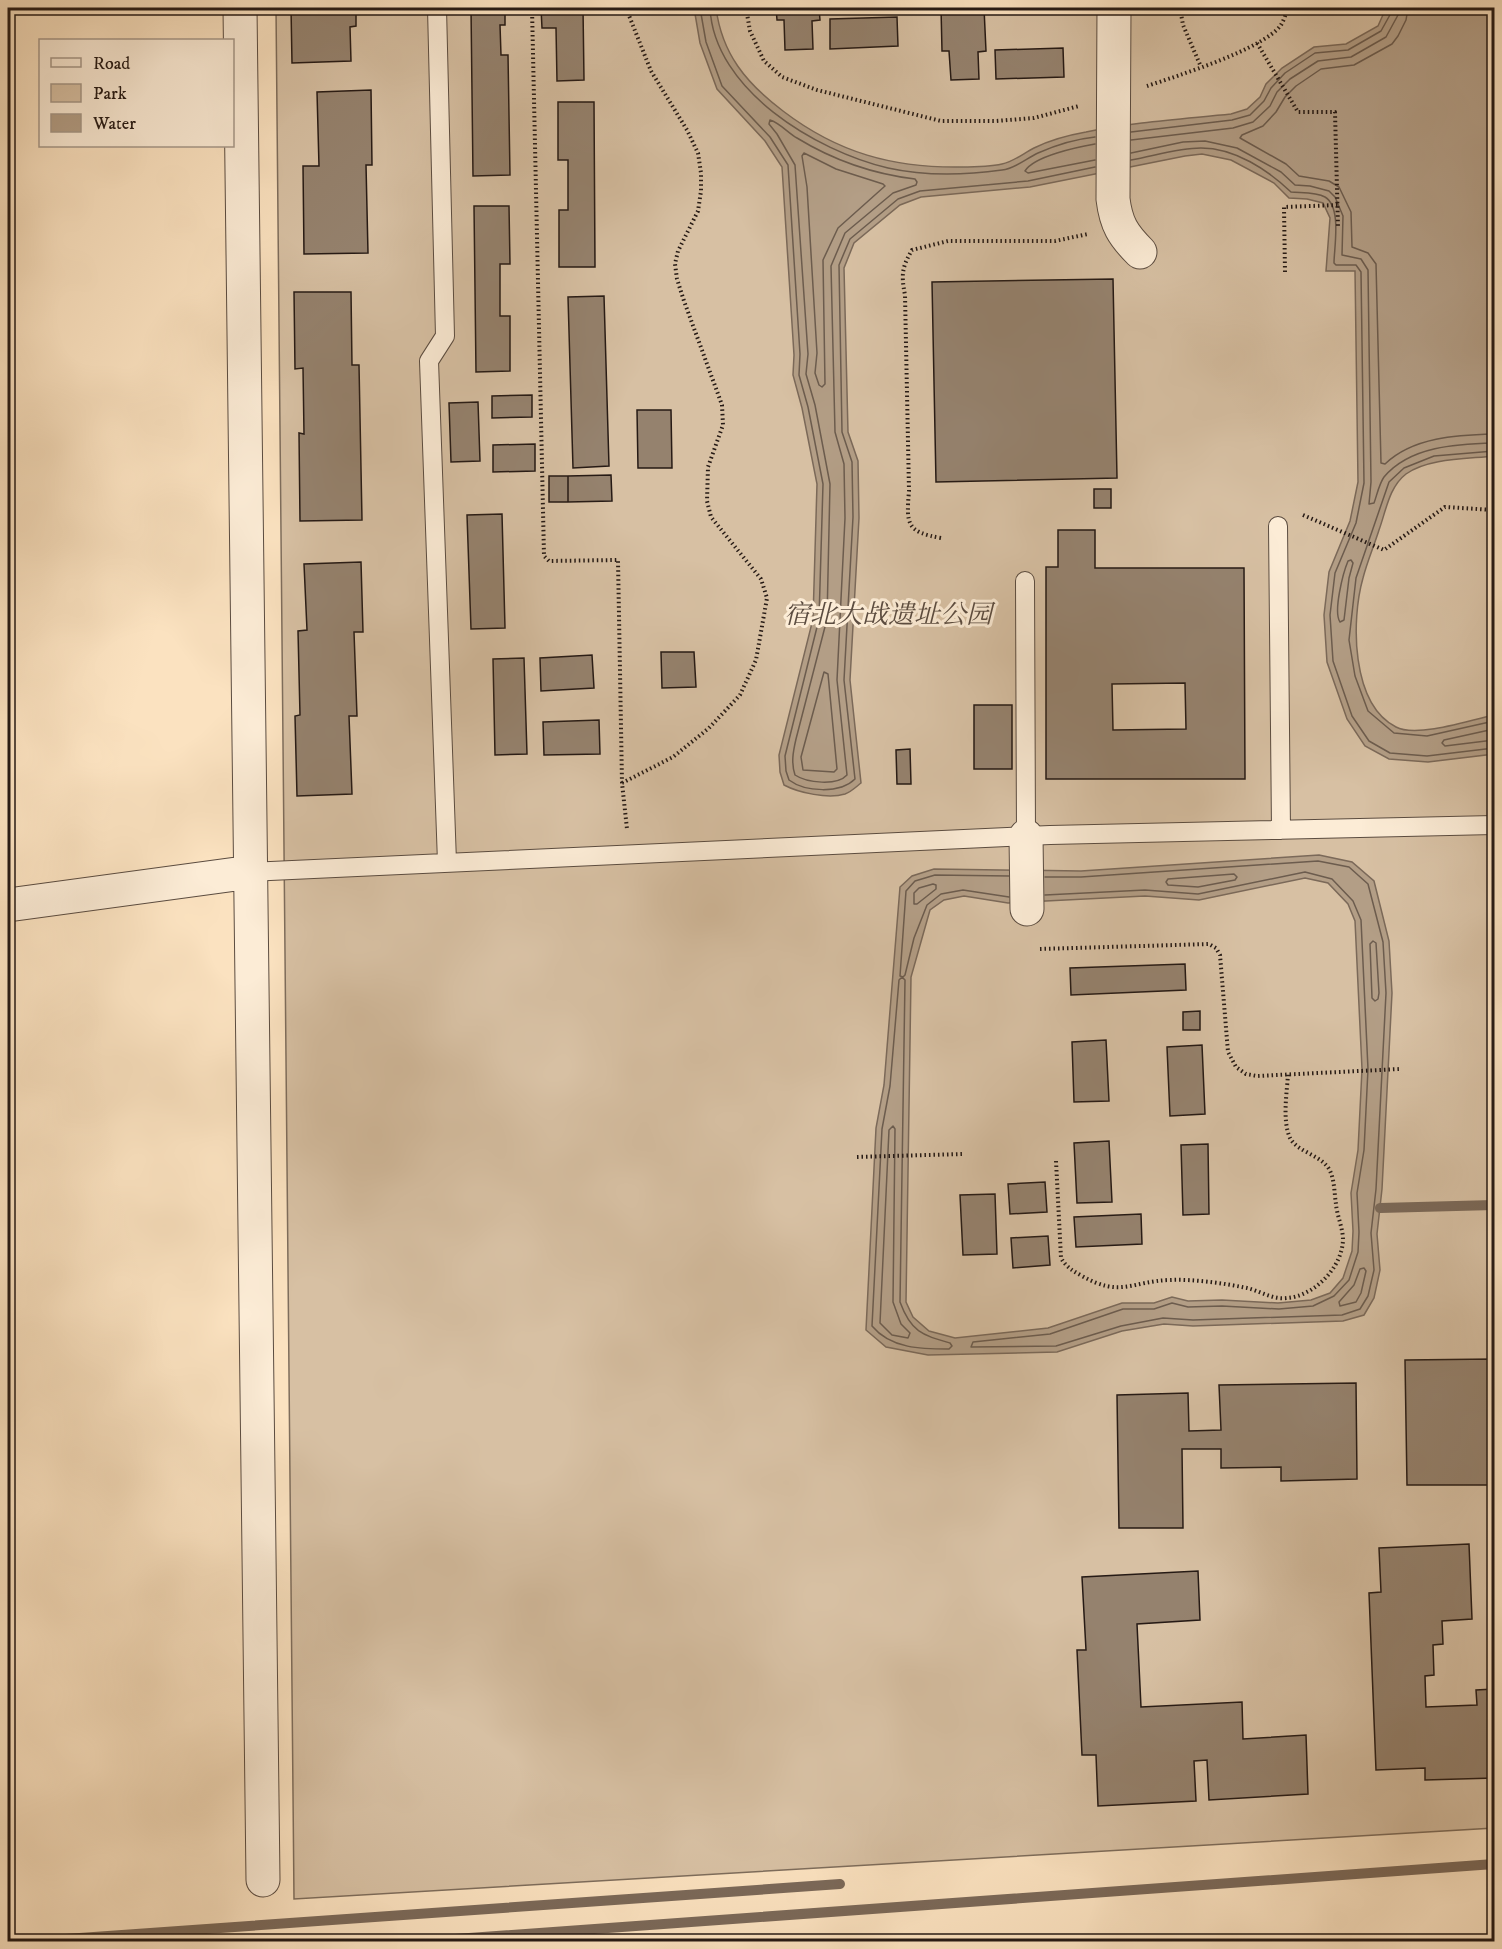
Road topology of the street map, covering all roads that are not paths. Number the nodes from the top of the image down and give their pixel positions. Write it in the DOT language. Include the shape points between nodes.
graph roads {
  1 [pos="240,8"];
  2 [pos="437,8"];
  3 [pos="1114,8"];
  4 [pos="1140,252"];
  5 [pos="1278,526"];
  6 [pos="1024,581"];
  7 [pos="1494,825"];
  8 [pos="1281,830"];
  9 [pos="1026,836"];
  10 [pos="447,862"];
  11 [pos="251,872"];
  12 [pos="8,905"];
  13 [pos="1027,909"];
  14 [pos="263,1880"];
  1 -- 11 [label="street"];
  2 -- 10 [label="lane" via="445,336 429,361"];
  3 -- 4 [label="street" via="1113,199 1124,237"];
  5 -- 8 [label="lane"];
  6 -- 9 [label="lane"];
  7 -- 8 [label="lane"];
  8 -- 9 [label="lane"];
  9 -- 10 [label="lane"];
  9 -- 13 [label="street"];
  10 -- 11 [label="lane"];
  11 -- 12 [label="street"];
  11 -- 14 [label="street"];
}
